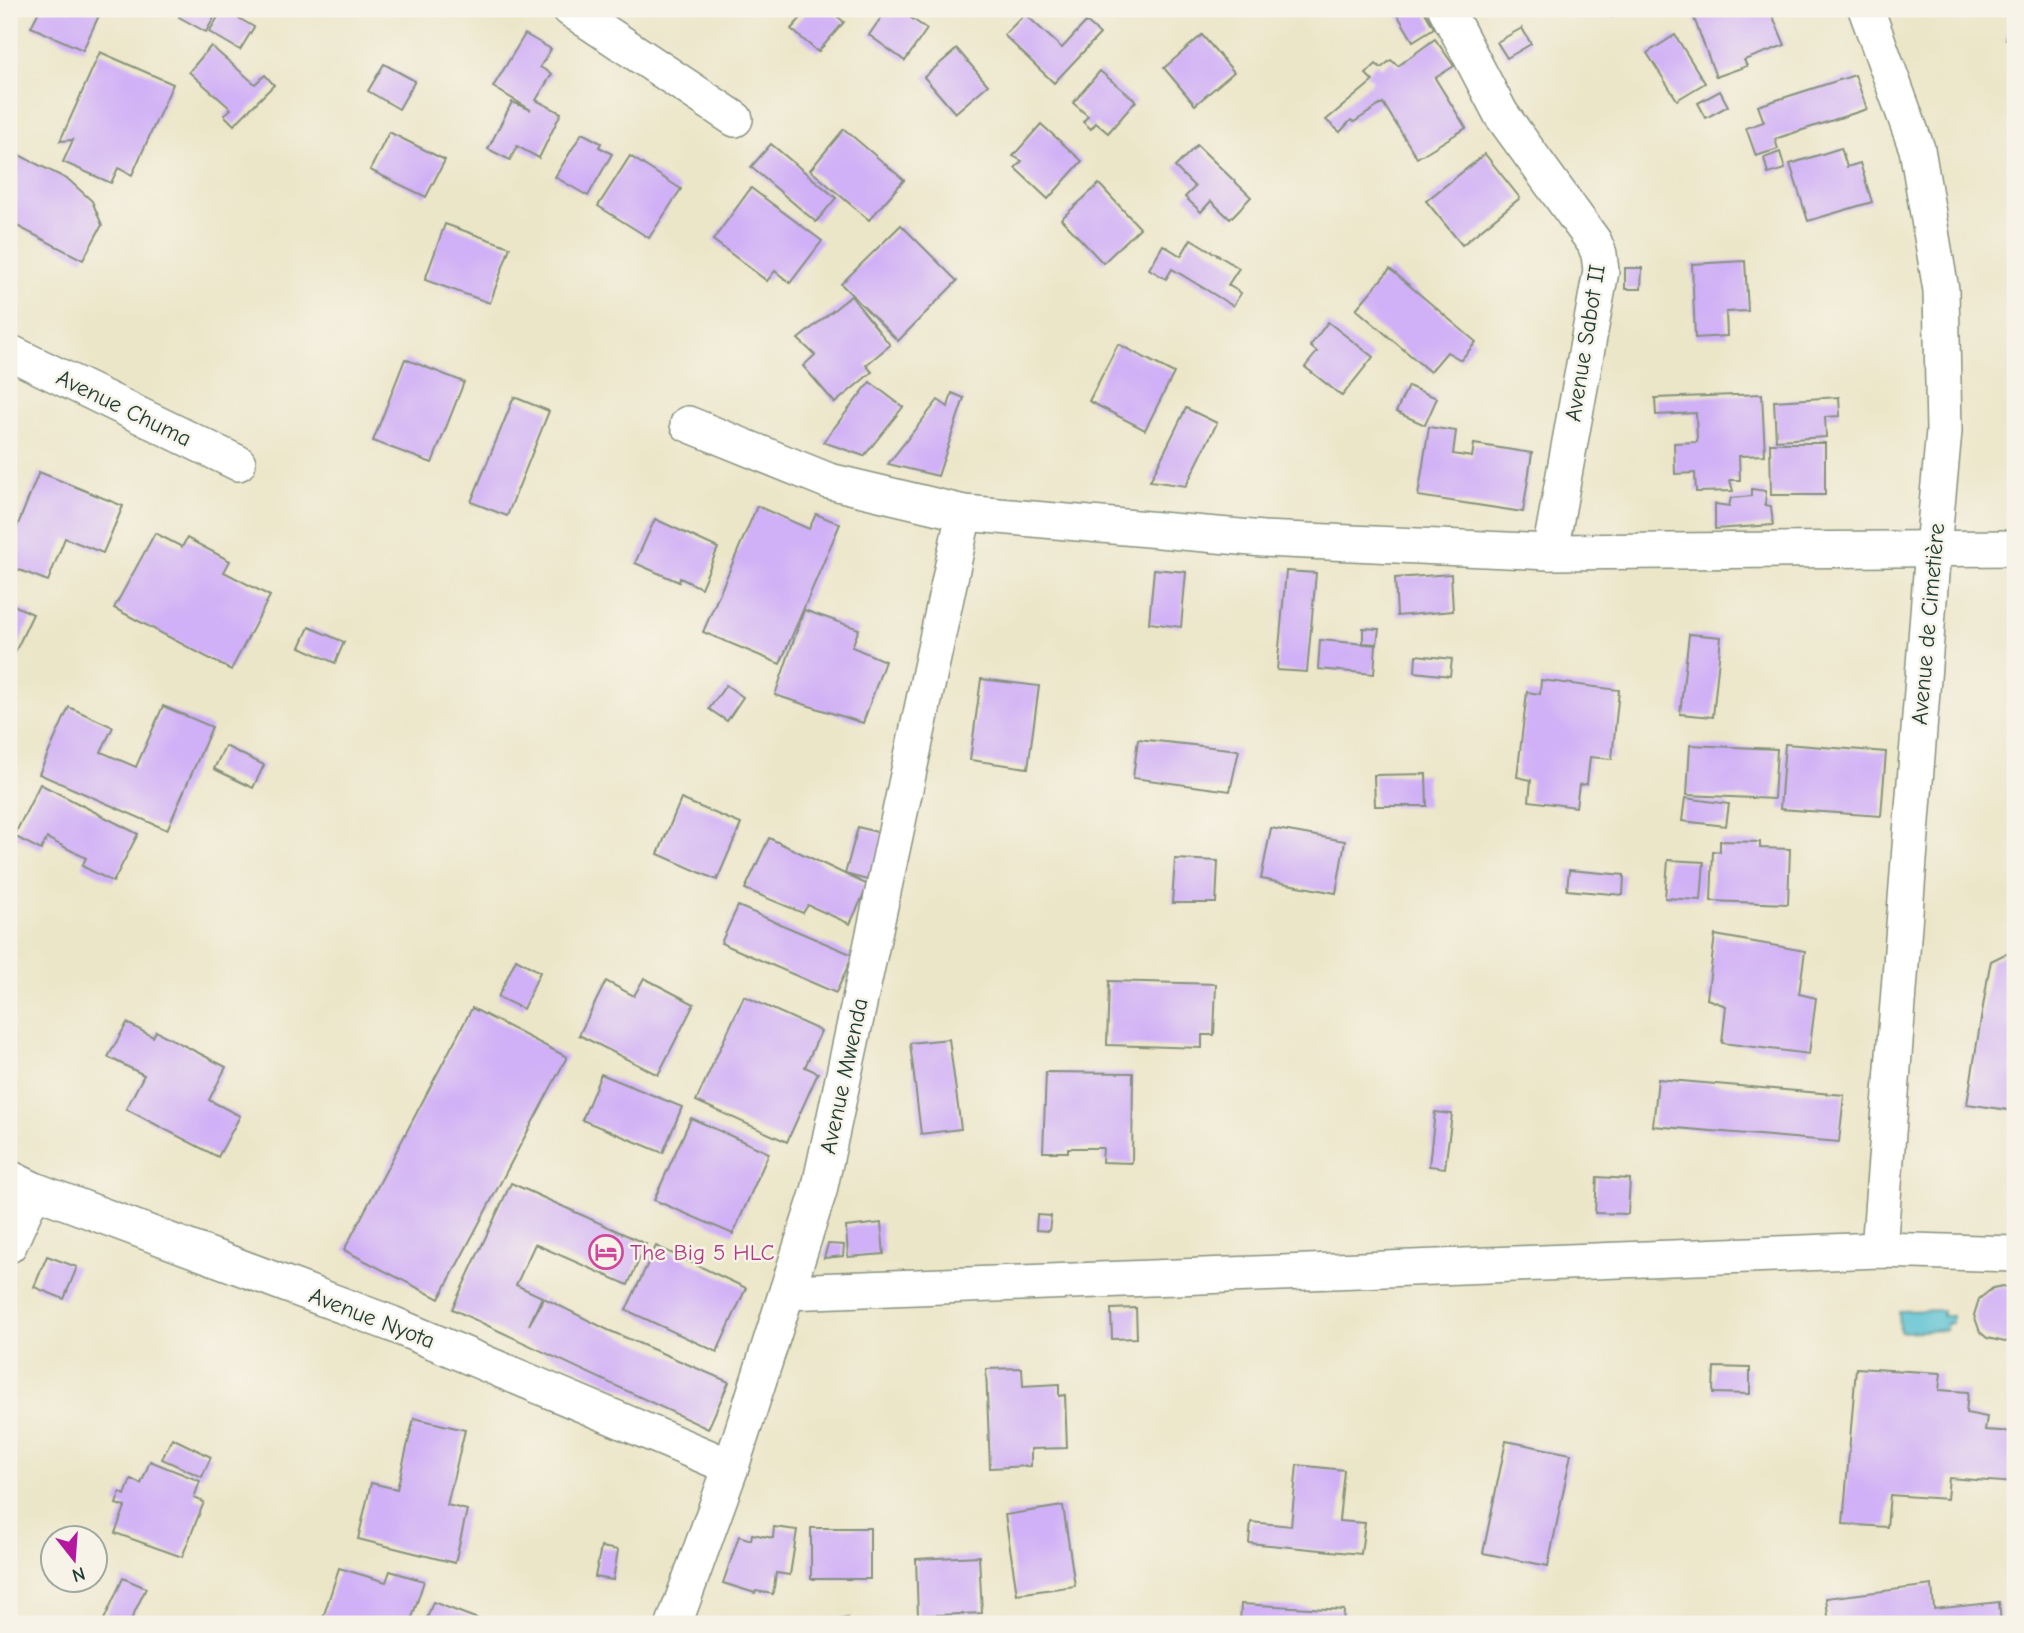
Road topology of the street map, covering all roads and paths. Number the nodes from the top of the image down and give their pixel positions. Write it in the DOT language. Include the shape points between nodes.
graph roads {
  1 [pos="570,9"];
  2 [pos="1446,9"];
  3 [pos="1866,9"];
  4 [pos="735,119"];
  5 [pos="9,352"];
  6 [pos="688,424"];
  7 [pos="239,463"];
  8 [pos="964,513"];
  9 [pos="1933,548"];
  10 [pos="2015,548"];
  11 [pos="1550,552"];
  12 [pos="21,1184"];
  13 [pos="9,1245"];
  14 [pos="1880,1250"];
  15 [pos="2015,1254"];
  16 [pos="787,1292"];
  17 [pos="731,1466"];
  18 [pos="674,1624"];
  1 -- 4 [label="street"];
  2 -- 11 [label="street, Avenue Sabot II" via="1501,114 1599,254 1601,271"];
  3 -- 9 [label="street, Avenue de Cimetière" via="1917,149 1941,290 1944,431"];
  5 -- 7 [label="street, Avenue Chuma"];
  6 -- 8 [label="street" via="829,481"];
  8 -- 11 [label="street" via="1263,540"];
  8 -- 16 [label="street, Avenue Mwenda" via="819,1191"];
  9 -- 10 [label="street"];
  9 -- 11 [label="street"];
  9 -- 14 [label="street, Avenue de Cimetière"];
  12 -- 13 [label="street"];
  12 -- 17 [label="street, Avenue Nyota" via="392,1324"];
  14 -- 15 [label="street"];
  14 -- 16 [label="street"];
  16 -- 17 [label="street, Avenue Mwenda"];
  17 -- 18 [label="street, Avenue Mwenda"];
}
